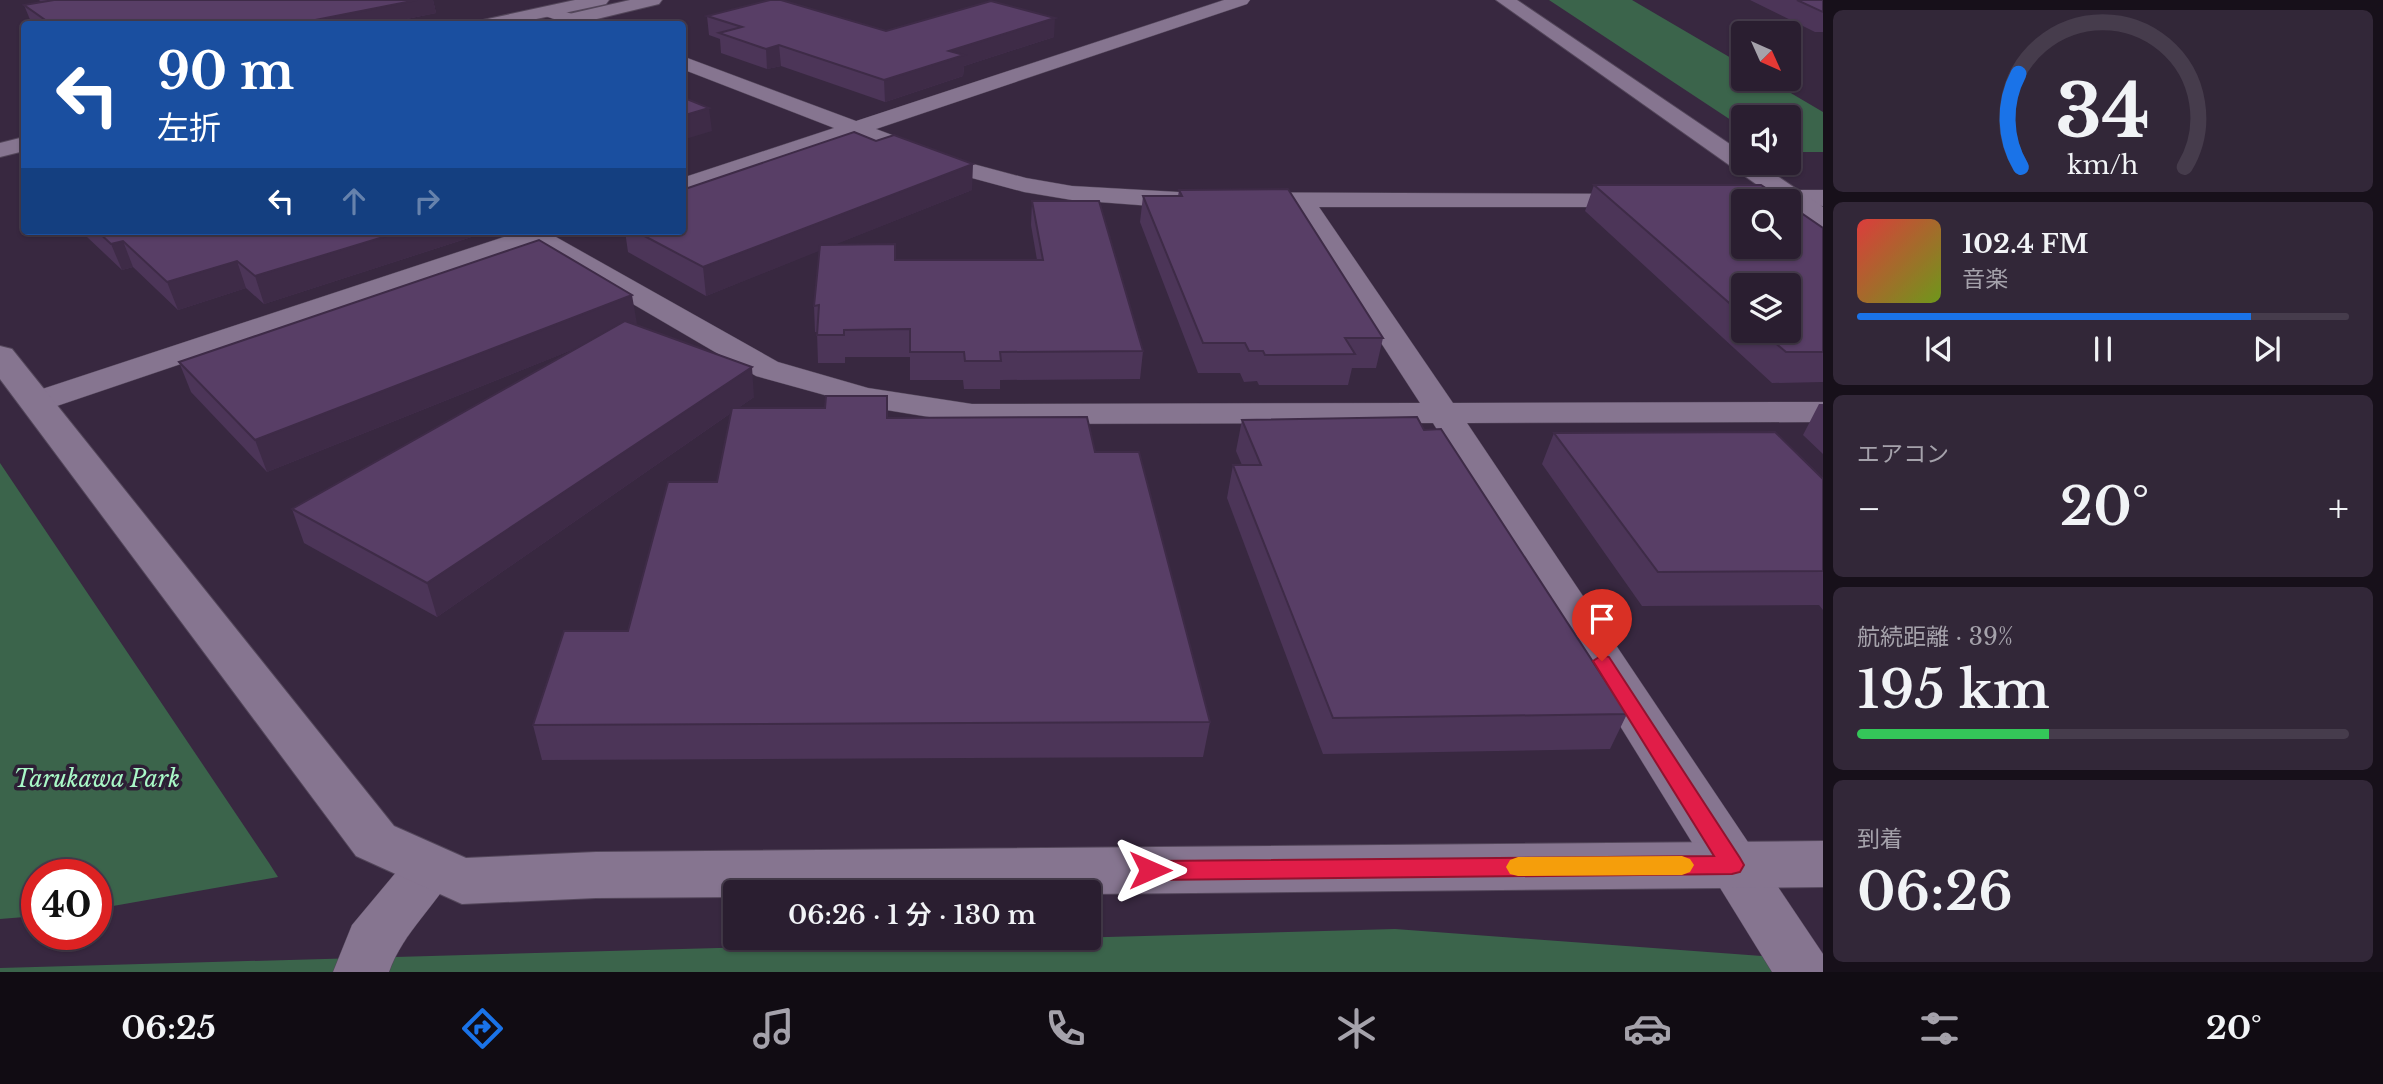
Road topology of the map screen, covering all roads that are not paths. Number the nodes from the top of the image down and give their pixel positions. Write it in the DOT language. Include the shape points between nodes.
graph roads {
  1 [pos="600,0"];
  2 [pos="653,0"];
  3 [pos="1241,0"];
  4 [pos="1504,0"];
  5 [pos="1523,0"];
  6 [pos="547,18"];
  7 [pos="518,21"];
  8 [pos="570,21"];
  9 [pos="580,21"];
  10 [pos="686,64"];
  11 [pos="856,128"];
  12 [pos="21,129"];
  13 [pos="0,134"];
  14 [pos="1731,138"];
  15 [pos="21,145"];
  16 [pos="0,150"];
  17 [pos="1784,175"];
  18 [pos="686,185"];
  19 [pos="1780,189"];
  20 [pos="1656,199"];
  21 [pos="1301,200"];
  22 [pos="1801,200"];
  23 [pos="1822,204"];
  24 [pos="535,235"];
  25 [pos="544,235"];
  26 [pos="0,356"];
  27 [pos="36,402"];
  28 [pos="1443,412"];
  29 [pos="1823,412"];
  30 [pos="1823,864"];
  31 [pos="1732,865"];
  32 [pos="431,867"];
  33 [pos="361,972"];
  34 [pos="1803,972"];
  1 -- 6 [label="street"];
  2 -- 9 [label="street"];
  3 -- 11 [label="street"];
  4 -- 19 [label="street"];
  5 -- 14 [label="street"];
  6 -- 7 [label="street"];
  6 -- 8 [label="street"];
  10 -- 11 [label="street"];
  11 -- 18 [label="street"];
  11 -- 21 [label="street" via="988,177 1072,193 1116,198"];
  12 -- 13 [label="street"];
  15 -- 16 [label="street"];
  17 -- 23 [label="street"];
  20 -- 21 [label="street"];
  21 -- 28 [label="street"];
  22 -- 23 [label="street"];
  24 -- 27 [label="street"];
  25 -- 28 [label="street" via="767,369 853,396 972,414"];
  26 -- 27 [label="street"];
  27 -- 32 [label="street" via="375,841"];
  28 -- 29 [label="street"];
  28 -- 31 [label="street"];
  30 -- 31 [label="street"];
  31 -- 32 [label="street" via="596,875 462,881"];
  31 -- 34 [label="street"];
  32 -- 33 [label="street" via="372,942"];
}
